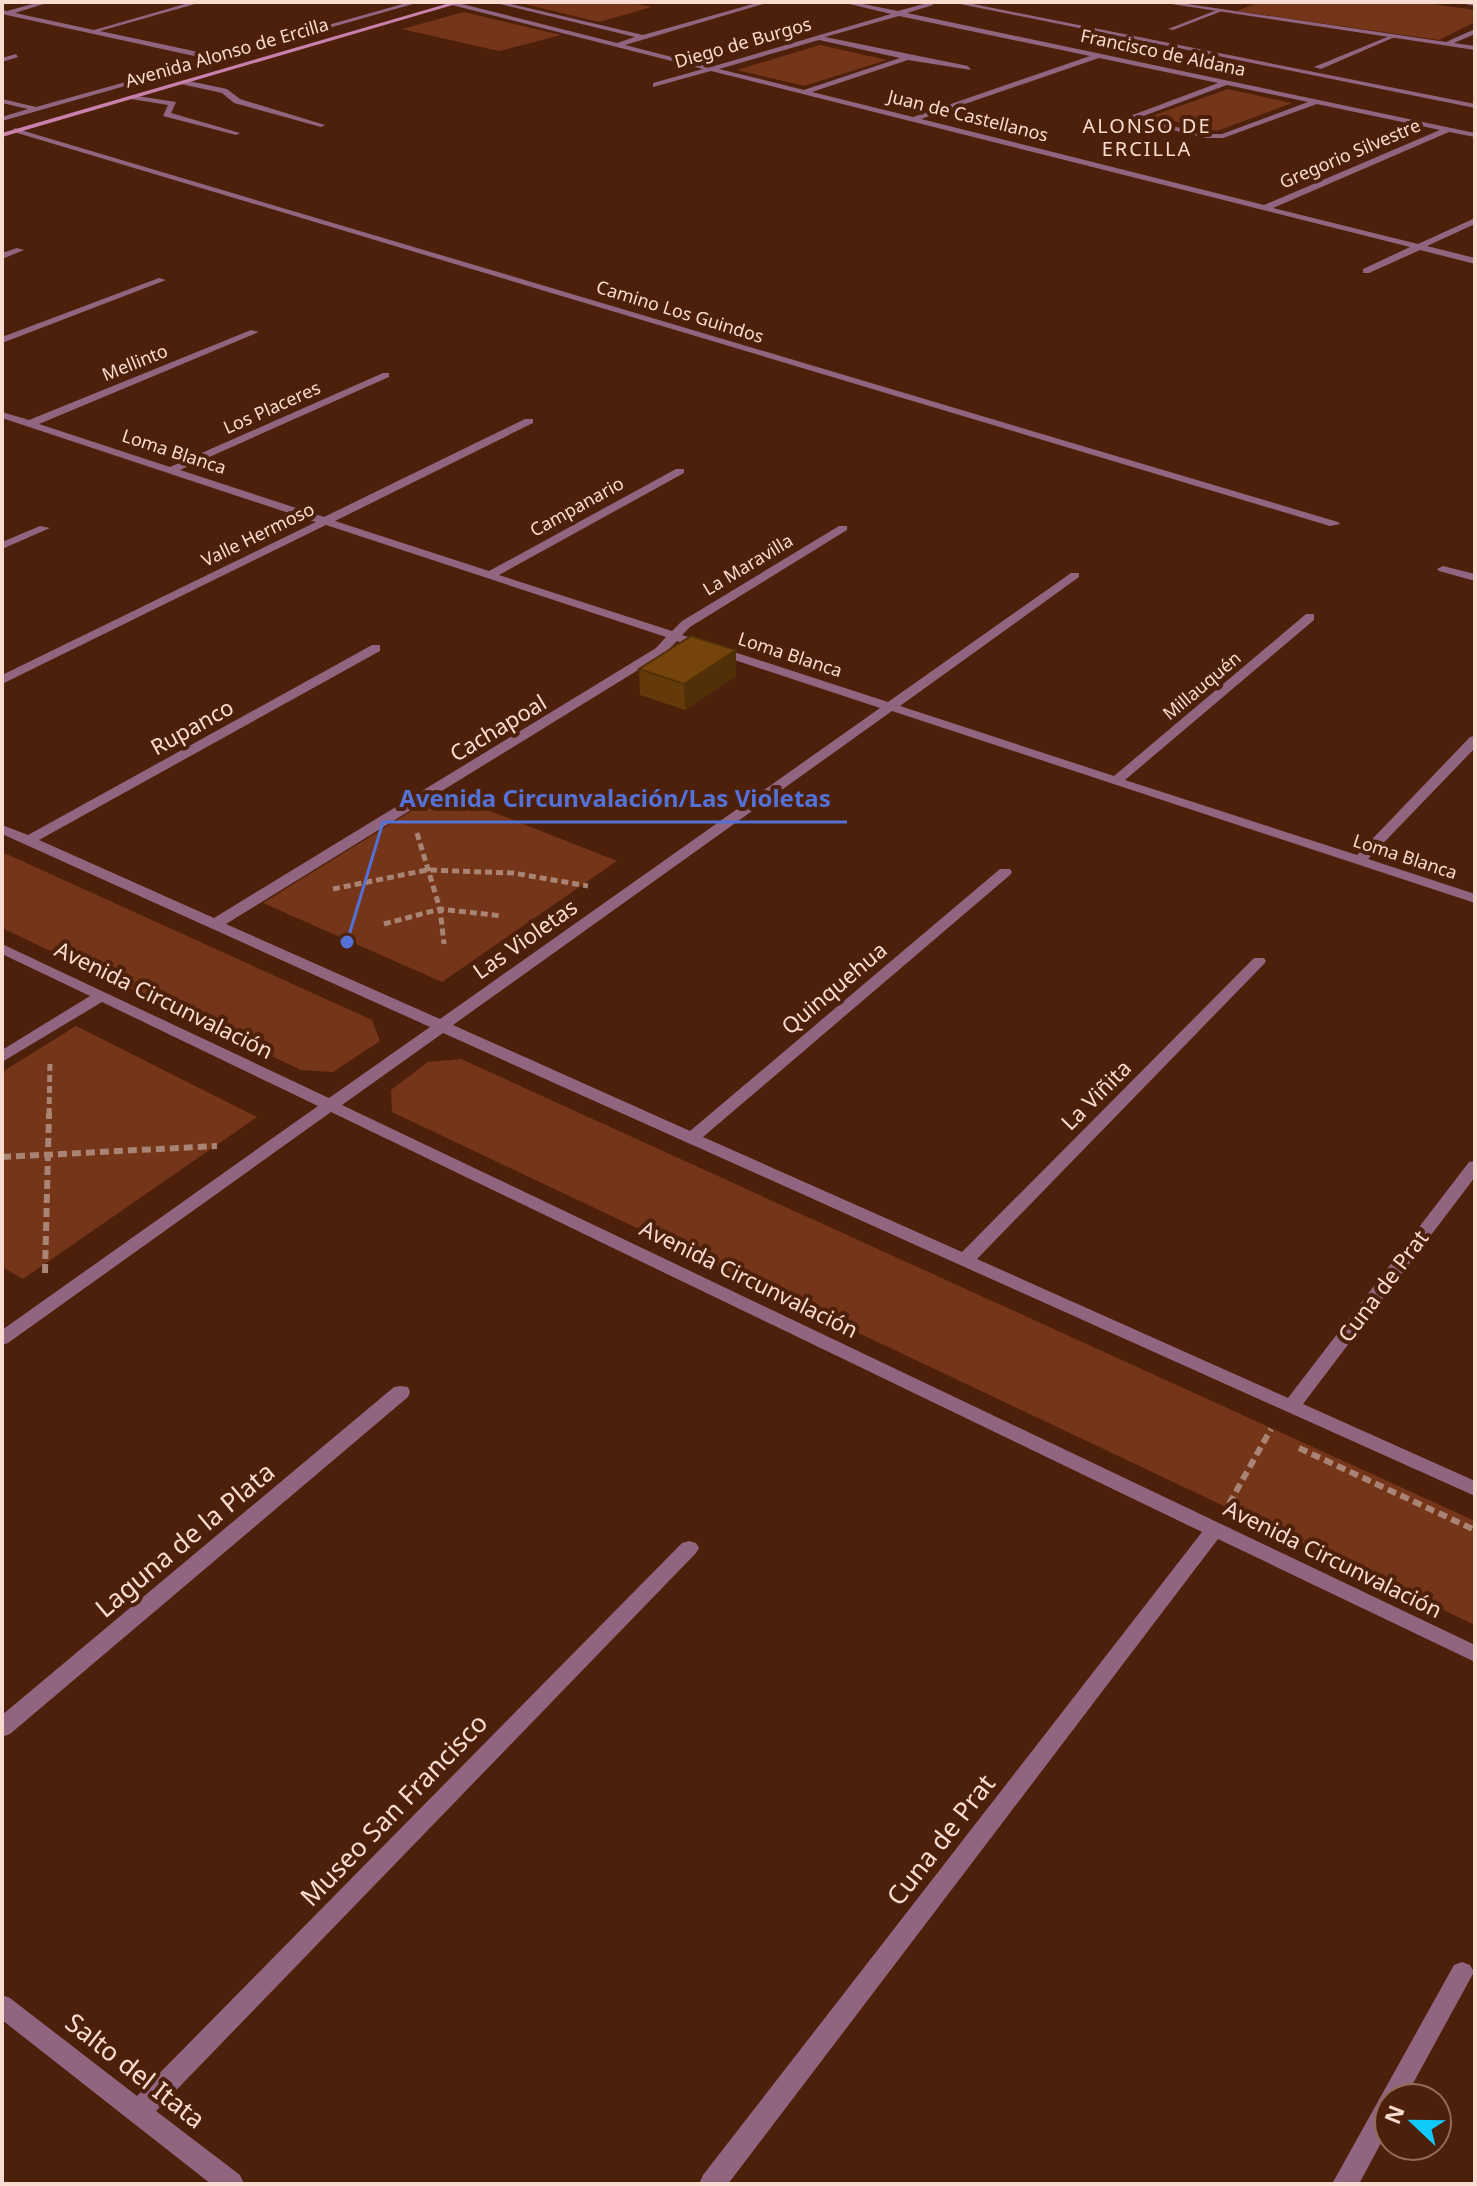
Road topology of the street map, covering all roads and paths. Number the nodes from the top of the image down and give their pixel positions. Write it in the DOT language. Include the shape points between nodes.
graph roads {
  1 [pos="47,2"];
  2 [pos="199,2"];
  3 [pos="417,2"];
  4 [pos="495,2"];
  5 [pos="767,2"];
  6 [pos="844,2"];
  7 [pos="953,2"];
  8 [pos="1161,2"];
  9 [pos="1241,2"];
  10 [pos="1457,2"];
  11 [pos="457,3"];
  12 [pos="931,4"];
  13 [pos="1475,4"];
  14 [pos="1219,11"];
  15 [pos="4,12"];
  16 [pos="899,13"];
  17 [pos="1171,29"];
  18 [pos="1475,31"];
  19 [pos="92,32"];
  20 [pos="1394,36"];
  21 [pos="644,37"];
  22 [pos="817,38"];
  23 [pos="618,44"];
  24 [pos="1446,44"];
  25 [pos="1475,48"];
  26 [pos="16,56"];
  27 [pos="1098,56"];
  28 [pos="216,58"];
  29 [pos="908,58"];
  30 [pos="2,60"];
  31 [pos="1318,67"];
  32 [pos="713,68"];
  33 [pos="968,68"];
  34 [pos="184,82"];
  35 [pos="1226,83"];
  36 [pos="656,85"];
  37 [pos="806,92"];
  38 [pos="134,97"];
  39 [pos="2,101"];
  40 [pos="1315,102"];
  41 [pos="1475,106"];
  42 [pos="36,109"];
  43 [pos="2,119"];
  44 [pos="913,119"];
  45 [pos="321,125"];
  46 [pos="17,130"];
  47 [pos="1448,130"];
  48 [pos="236,133"];
  49 [pos="2,135"];
  50 [pos="1475,135"];
  51 [pos="1265,208"];
  52 [pos="1475,221"];
  53 [pos="1420,247"];
  54 [pos="20,250"];
  55 [pos="2,256"];
  56 [pos="1475,261"];
  57 [pos="1366,271"];
  58 [pos="162,280"];
  59 [pos="254,332"];
  60 [pos="2,340"];
  61 [pos="386,375"];
  62 [pos="2,415"];
  63 [pos="529,421"];
  64 [pos="29,424"];
  65 [pos="171,470"];
  66 [pos="680,471"];
  67 [pos="326,521"];
  68 [pos="1334,524"];
  69 [pos="44,528"];
  70 [pos="843,528"];
  71 [pos="2,546"];
  72 [pos="1443,569"];
  73 [pos="490,575"];
  74 [pos="1075,575"];
  75 [pos="1475,578"];
  76 [pos="1310,617"];
  77 [pos="675,636"];
  78 [pos="376,648"];
  79 [pos="2,680"];
  80 [pos="890,707"];
  81 [pos="1475,740"];
  82 [pos="1116,781"];
  83 [pos="410,805"];
  84 [pos="2,829"];
  85 [pos="28,841"];
  86 [pos="1359,861"];
  87 [pos="427,870"];
  88 [pos="1005,872"];
  89 [pos="321,892"];
  90 [pos="628,893"];
  91 [pos="1475,899"];
  92 [pos="440,909"];
  93 [pos="502,916"];
  94 [pos="215,924"];
  95 [pos="384,924"];
  96 [pos="444,944"];
  97 [pos="2,948"];
  98 [pos="1259,961"];
  99 [pos="101,996"];
  100 [pos="52,1026"];
  101 [pos="441,1026"];
  102 [pos="2,1057"];
  103 [pos="329,1105"];
  104 [pos="692,1138"];
  105 [pos="278,1144"];
  106 [pos="45,1154"];
  107 [pos="2,1157"];
  108 [pos="1475,1166"];
  109 [pos="965,1260"];
  110 [pos="50,1305"];
  111 [pos="2,1339"];
  112 [pos="401,1392"];
  113 [pos="1292,1406"];
  114 [pos="1475,1489"];
  115 [pos="1215,1529"];
  116 [pos="689,1548"];
  117 [pos="1475,1654"];
  118 [pos="2,1728"];
  119 [pos="1462,1972"];
  120 [pos="2,2006"];
  121 [pos="1401,2082"];
  122 [pos="138,2112"];
  123 [pos="1373,2133"];
  124 [pos="231,2184"];
  125 [pos="712,2184"];
  126 [pos="1345,2184"];
  1 -- 15 [label="street"];
  2 -- 19 [label="street"];
  3 -- 28 [label="street"];
  4 -- 21 [label="street"];
  5 -- 21 [label="street"];
  6 -- 16 [label="street, Francisco de Aldana"];
  7 -- 41 [label="street"];
  8 -- 14 [label="street"];
  9 -- 14 [label="street"];
  10 -- 13 [label="street"];
  11 -- 23 [label="street, Juan de Castellanos"];
  11 -- 34 [label="main road, Avenida Alonso de Ercilla"];
  12 -- 16 [label="street, Diego de Burgos"];
  14 -- 17 [label="street"];
  14 -- 20 [label="street"];
  15 -- 19 [label="street"];
  16 -- 22 [label="street, Diego de Burgos"];
  16 -- 27 [label="street, Francisco de Aldana"];
  18 -- 24 [label="street"];
  19 -- 28 [label="street"];
  20 -- 24 [label="street"];
  20 -- 31 [label="street"];
  21 -- 23 [label="street"];
  22 -- 29 [label="street"];
  22 -- 32 [label="street, Diego de Burgos"];
  23 -- 32 [label="street, Juan de Castellanos"];
  24 -- 25 [label="street"];
  26 -- 30 [label="street"];
  27 -- 35 [label="street, Francisco de Aldana"];
  27 -- 44 [label="street"];
  28 -- 42 [label="street"];
  29 -- 33 [label="street"];
  29 -- 37 [label="street"];
  32 -- 36 [label="street, Diego de Burgos"];
  32 -- 37 [label="street, Juan de Castellanos"];
  34 -- 38 [label="main road, Avenida Alonso de Ercilla"];
  34 -- 45 [label="street"];
  35 -- 40 [label="street, Francisco de Aldana"];
  35 -- 40 [label="street" via="1135,119 1223,136"];
  37 -- 44 [label="street, Juan de Castellanos"];
  38 -- 46 [label="main road, Avenida Alonso de Ercilla"];
  38 -- 48 [label="street" via="173,104 166,114"];
  39 -- 42 [label="street"];
  40 -- 47 [label="street, Francisco de Aldana"];
  42 -- 43 [label="street"];
  44 -- 51 [label="street, Juan de Castellanos"];
  46 -- 49 [label="main road, Avenida Alonso de Ercilla"];
  46 -- 68 [label="street, Camino Los Guindos"];
  47 -- 50 [label="street, Francisco de Aldana"];
  47 -- 51 [label="street, Gregorio Silvestre"];
  51 -- 53 [label="street, Juan de Castellanos"];
  52 -- 53 [label="street"];
  53 -- 56 [label="street, Juan de Castellanos"];
  53 -- 57 [label="street"];
  54 -- 55 [label="street"];
  58 -- 60 [label="street"];
  59 -- 64 [label="street, Mellinto"];
  61 -- 65 [label="street, Los Placeres"];
  62 -- 64 [label="street, Loma Blanca"];
  63 -- 67 [label="street, Valle Hermoso"];
  64 -- 65 [label="street, Loma Blanca"];
  65 -- 67 [label="street, Loma Blanca"];
  66 -- 73 [label="street, Campanario"];
  67 -- 73 [label="street, Loma Blanca"];
  67 -- 79 [label="street, Valle Hermoso"];
  69 -- 71 [label="street"];
  70 -- 77 [label="street, La Maravilla" via="686,624"];
  72 -- 75 [label="street"];
  73 -- 77 [label="street, Loma Blanca"];
  74 -- 80 [label="street, Las Violetas"];
  76 -- 82 [label="street, Millauquén"];
  77 -- 80 [label="street, Loma Blanca"];
  77 -- 83 [label="street, Cachapoal" via="660,651"];
  78 -- 85 [label="street, Rupanco"];
  80 -- 82 [label="street, Loma Blanca"];
  80 -- 90 [label="street, Las Violetas"];
  81 -- 86 [label="street"];
  82 -- 86 [label="street, Loma Blanca"];
  83 -- 87 [label="path"];
  83 -- 94 [label="street, Cachapoal"];
  84 -- 85 [label="street"];
  85 -- 94 [label="street"];
  86 -- 91 [label="street, Loma Blanca"];
  87 -- 89 [label="path"];
  87 -- 90 [label="path" via="513,873"];
  87 -- 92 [label="path"];
  88 -- 104 [label="street, Quinquehua"];
  90 -- 101 [label="street, Las Violetas"];
  92 -- 93 [label="path"];
  92 -- 95 [label="path"];
  92 -- 96 [label="path"];
  94 -- 101 [label="street"];
  97 -- 99 [label="street, Avenida Circunvalación"];
  98 -- 109 [label="street, La Viñita"];
  99 -- 100 [label="street"];
  99 -- 103 [label="street, Avenida Circunvalación"];
  100 -- 102 [label="street"];
  100 -- 106 [label="path"];
  101 -- 103 [label="street, Las Violetas"];
  101 -- 104 [label="street"];
  103 -- 105 [label="street, Las Violetas"];
  103 -- 115 [label="street, Avenida Circunvalación"];
  104 -- 109 [label="street"];
  105 -- 106 [label="path"];
  105 -- 110 [label="street, Las Violetas"];
  106 -- 107 [label="path"];
  106 -- 110 [label="path" via="43,1263"];
  108 -- 113 [label="street, Cuna de Prat"];
  109 -- 113 [label="street"];
  110 -- 111 [label="street, Las Violetas"];
  112 -- 118 [label="street, Laguna de la Plata"];
  113 -- 114 [label="street"];
  113 -- 115 [label="path" via="1267,1433"];
  115 -- 117 [label="street, Avenida Circunvalación"];
  115 -- 125 [label="street, Cuna de Prat"];
  116 -- 122 [label="street, Museo San Francisco"];
  119 -- 121 [label="street"];
  120 -- 122 [label="street, Salto del Itata"];
  122 -- 124 [label="street, Salto del Itata"];
  123 -- 126 [label="street"];
}
